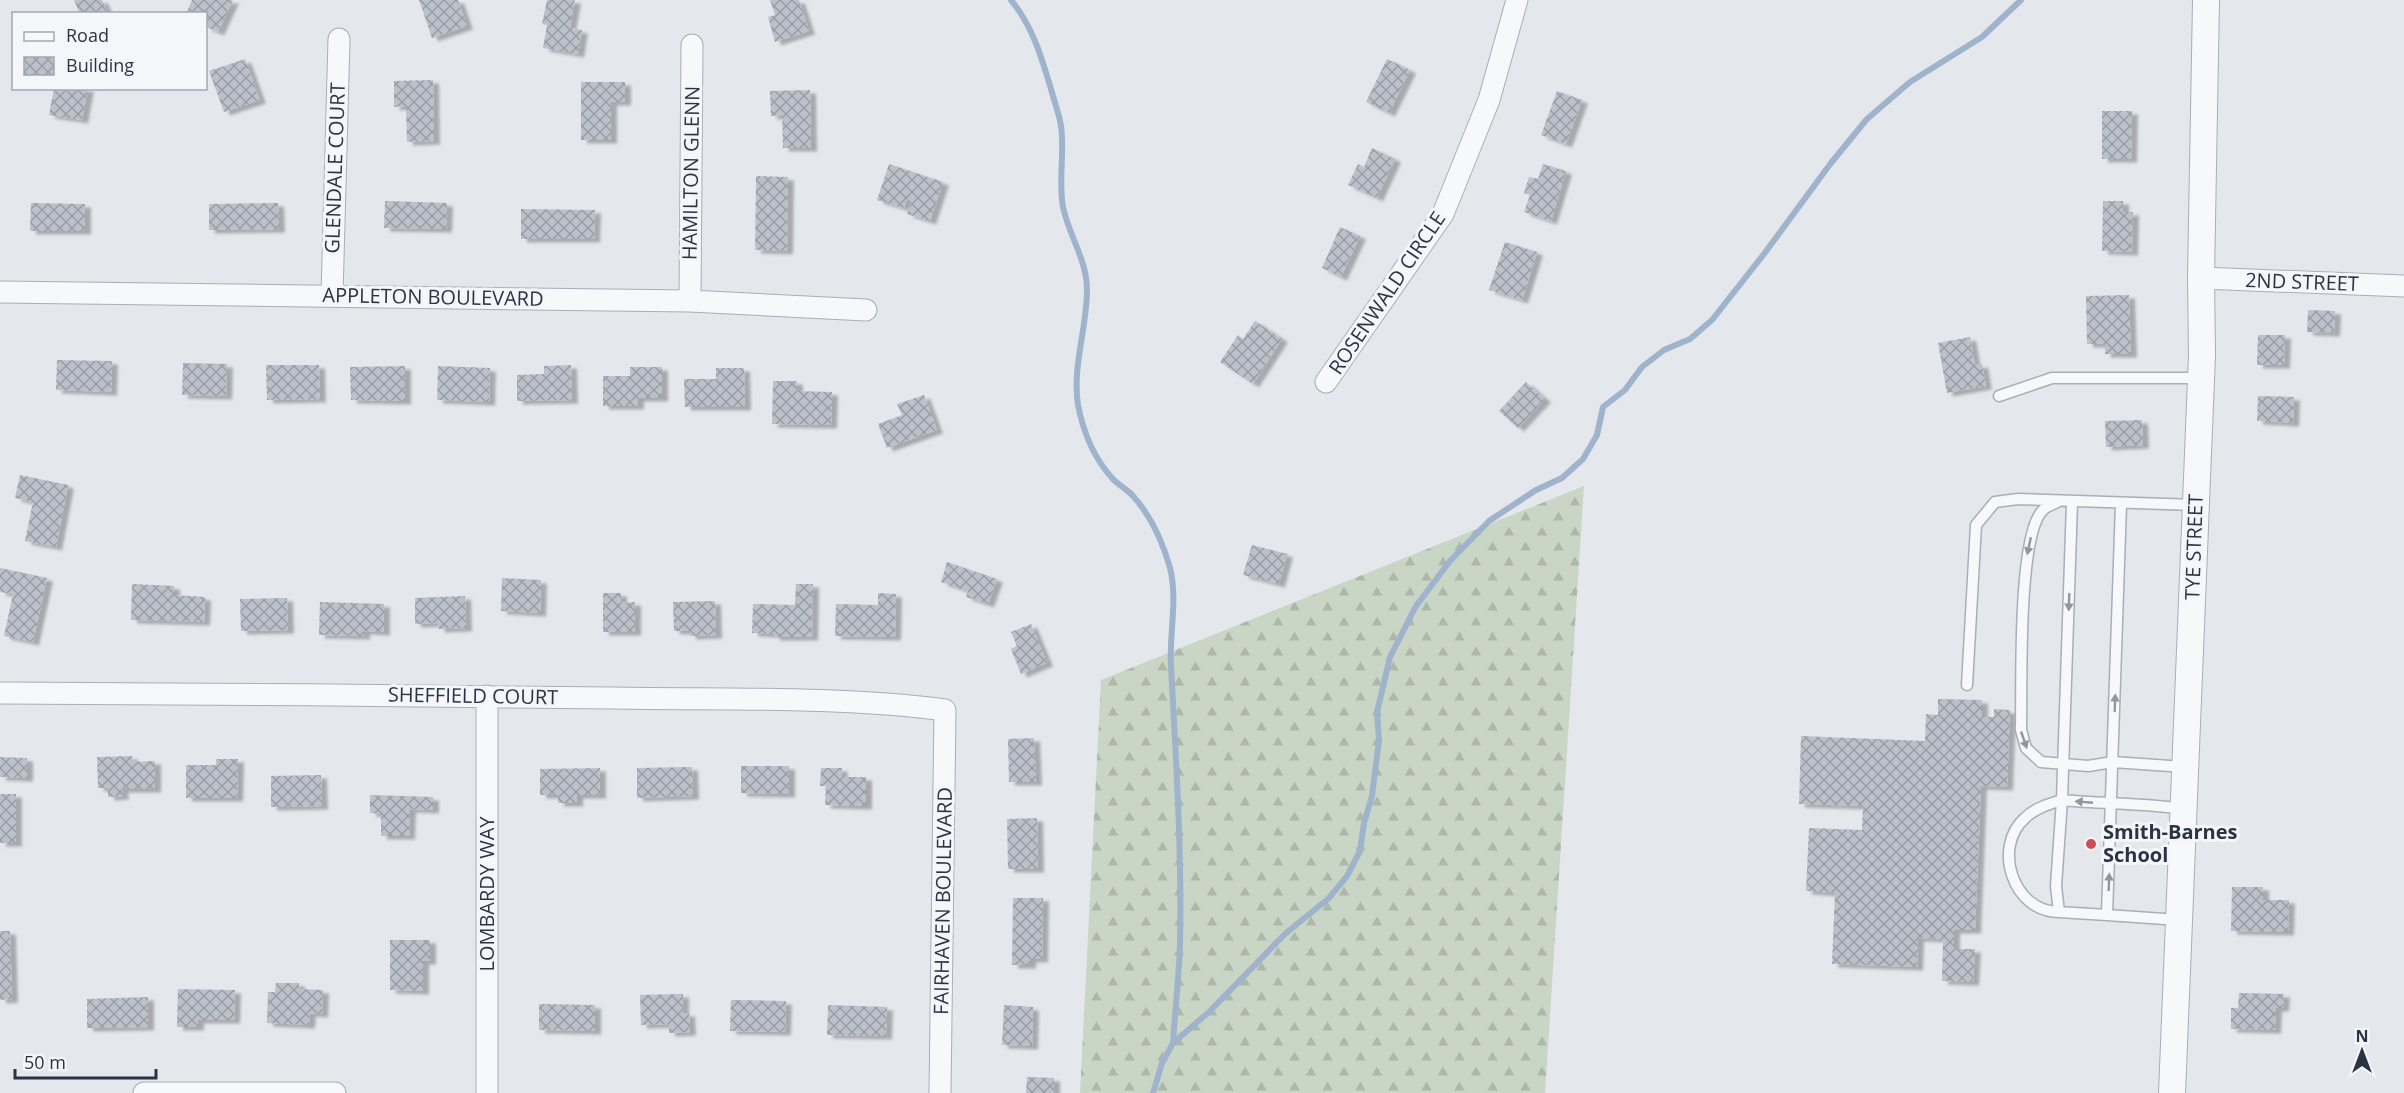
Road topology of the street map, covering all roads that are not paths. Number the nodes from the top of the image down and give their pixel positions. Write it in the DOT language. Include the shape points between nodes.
graph roads {
  1 [pos="1517,0"];
  2 [pos="2206,0"];
  3 [pos="339,39"];
  4 [pos="692,45"];
  5 [pos="2201,278"];
  6 [pos="2404,285"];
  7 [pos="0,292"];
  8 [pos="332,296"];
  9 [pos="690,301"];
  10 [pos="866,310"];
  11 [pos="2201,378"];
  12 [pos="1326,382"];
  13 [pos="1999,396"];
  14 [pos="2059,501"];
  15 [pos="2072,502"];
  16 [pos="2121,504"];
  17 [pos="2196,505"];
  18 [pos="1967,685"];
  19 [pos="0,693"];
  20 [pos="487,696"];
  21 [pos="945,710"];
  22 [pos="2113,762"];
  23 [pos="2064,764"];
  24 [pos="2186,767"];
  25 [pos="2062,800"];
  26 [pos="2112,803"];
  27 [pos="2184,809"];
  28 [pos="2058,912"];
  29 [pos="2107,915"];
  30 [pos="2179,920"];
  31 [pos="144,1093"];
  32 [pos="335,1093"];
  33 [pos="487,1093"];
  34 [pos="940,1093"];
  35 [pos="2172,1093"];
  1 -- 12 [label="street, ROSENWALD CIRCLE" via="1489,100 1443,214"];
  2 -- 5 [label="street, TYE STREET"];
  3 -- 8 [label="street, GLENDALE COURT"];
  4 -- 9 [label="street, HAMILTON GLENN"];
  5 -- 6 [label="street, 2ND STREET"];
  5 -- 11 [label="street, TYE STREET"];
  7 -- 8 [label="street, APPLETON BOULEVARD"];
  8 -- 9 [label="street, APPLETON BOULEVARD"];
  9 -- 10 [label="street, APPLETON BOULEVARD"];
  11 -- 13 [label="lane" via="2052,378"];
  11 -- 17 [label="street, TYE STREET"];
  14 -- 15 [label="lane"];
  14 -- 18 [label="lane" via="1995,502 1976,525"];
  14 -- 23 [label="lane, one-way" via="2043,510 2032,529 2026,560 2021,730 2026,748 2041,762"];
  15 -- 16 [label="lane"];
  15 -- 23 [label="lane, one-way"];
  16 -- 17 [label="lane"];
  22 -- 16 [label="lane, one-way"];
  17 -- 24 [label="street, TYE STREET"];
  19 -- 20 [label="street, SHEFFIELD COURT"];
  20 -- 21 [label="street, SHEFFIELD COURT" via="828,701"];
  20 -- 33 [label="street, LOMBARDY WAY"];
  21 -- 34 [label="street, FAIRHAVEN BOULEVARD"];
  22 -- 23 [label="lane"];
  22 -- 24 [label="lane"];
  22 -- 26 [label="lane"];
  23 -- 25 [label="lane"];
  24 -- 27 [label="street, TYE STREET"];
  26 -- 25 [label="lane, one-way"];
  25 -- 28 [label="lane"];
  25 -- 28 [label="lane" via="2039,807 2024,818 2014,832 2008,852 2015,885 2024,897 2049,912"];
  26 -- 27 [label="lane"];
  29 -- 26 [label="lane, one-way"];
  27 -- 30 [label="street, TYE STREET"];
  28 -- 29 [label="lane"];
  29 -- 30 [label="lane"];
  30 -- 35 [label="street, TYE STREET"];
  31 -- 32 [label="street"];
}
